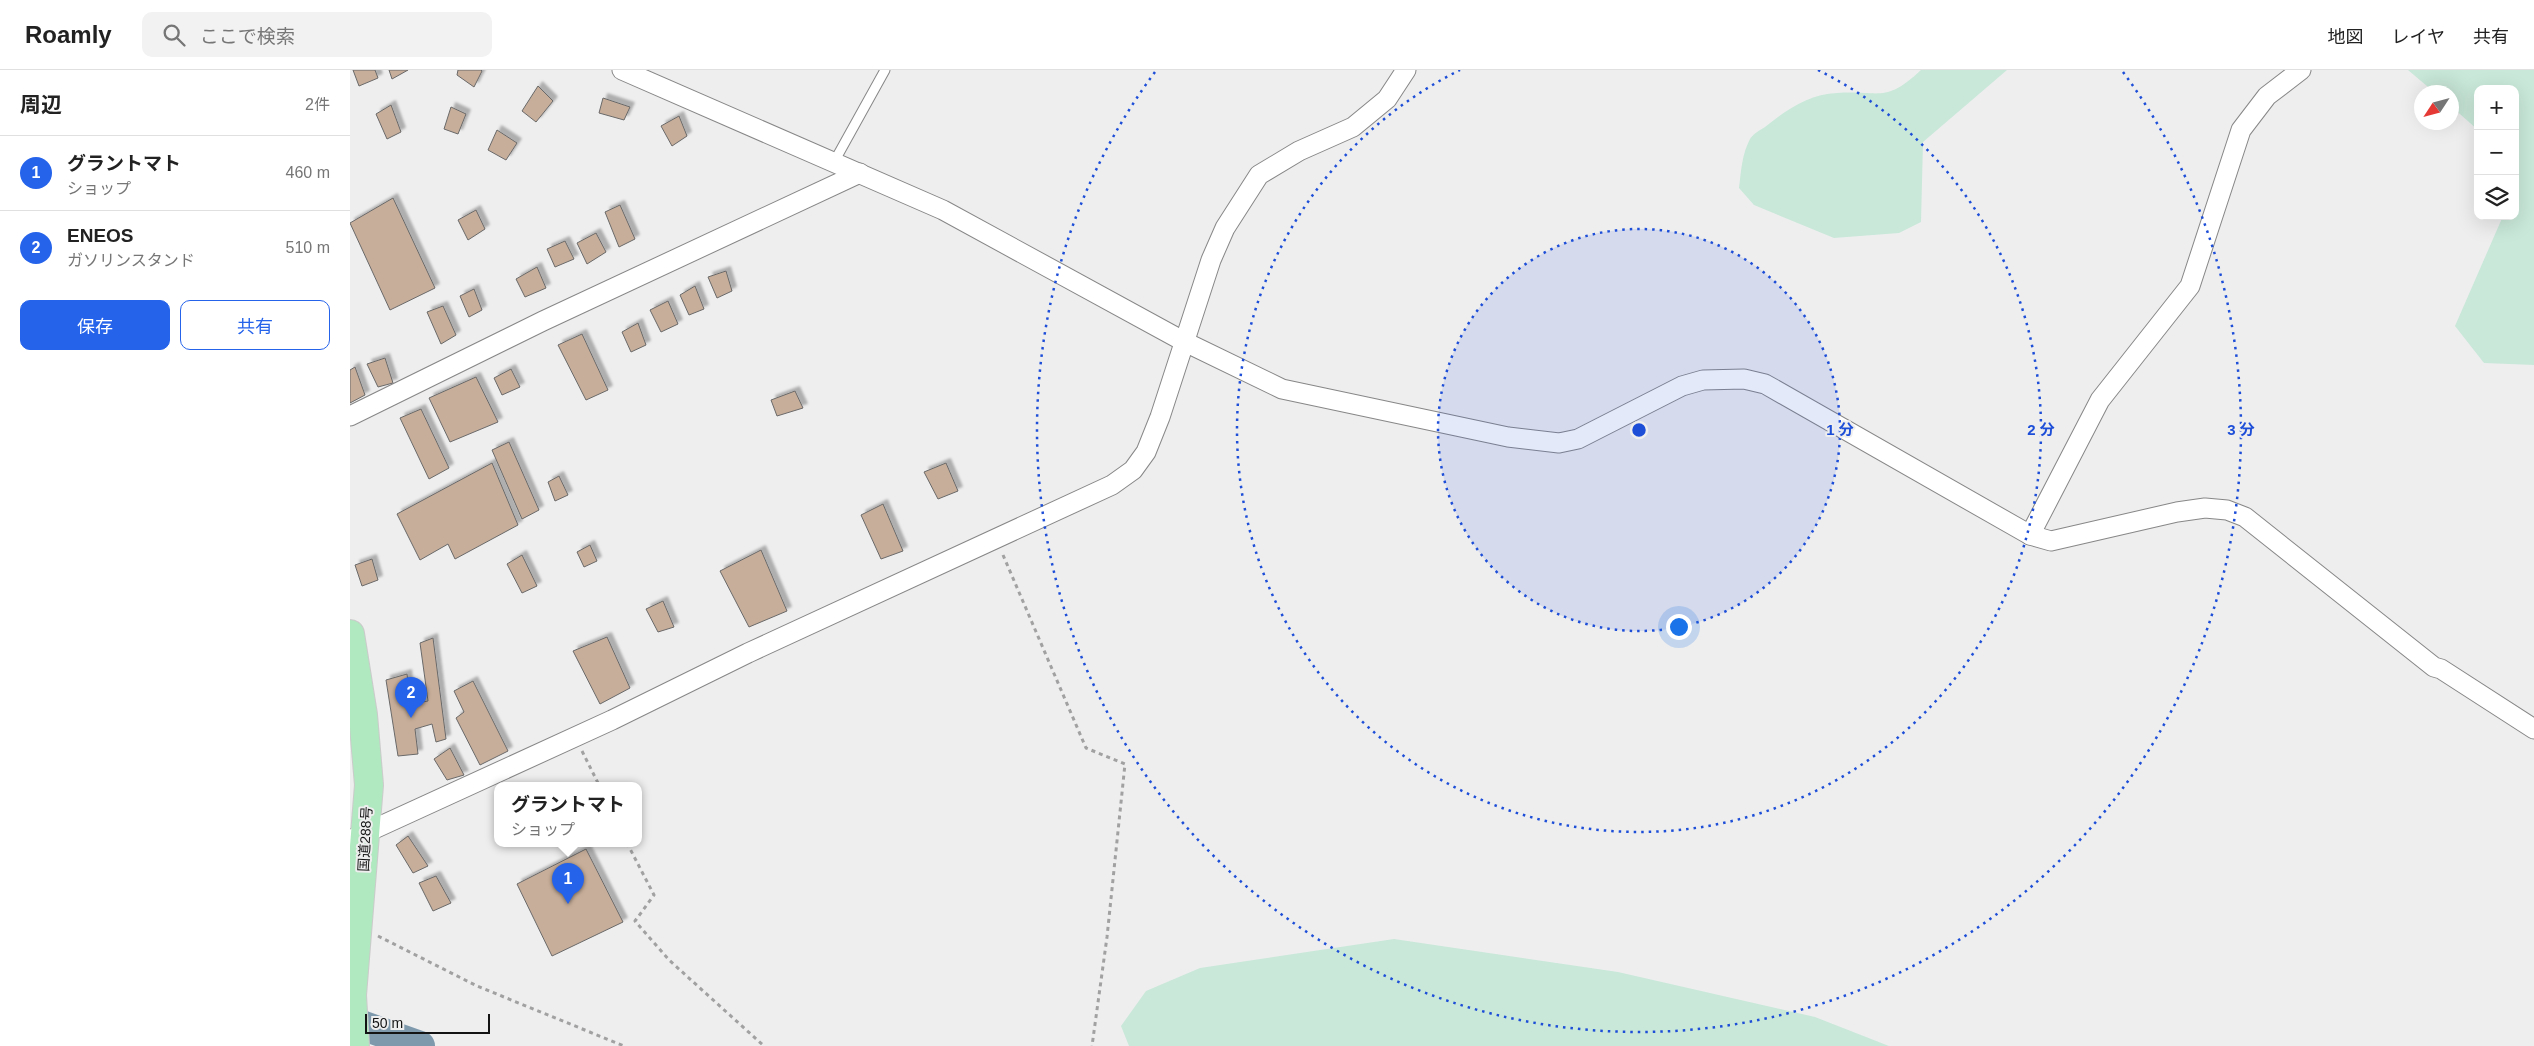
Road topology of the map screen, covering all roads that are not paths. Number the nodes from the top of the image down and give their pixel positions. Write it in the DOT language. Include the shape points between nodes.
graph roads {
  1 [pos="622,70"];
  2 [pos="885,70"];
  3 [pos="1406,70"];
  4 [pos="2300,70"];
  5 [pos="834,162"];
  6 [pos="860,173"];
  7 [pos="1183,341"];
  8 [pos="350,416"];
  9 [pos="2030,535"];
  10 [pos="350,634"];
  11 [pos="2534,729"];
  12 [pos="358,836"];
  13 [pos="355,1046"];
  1 -- 5 [label="street"];
  2 -- 5 [label="lane"];
  3 -- 7 [label="street" via="1387,99 1354,127 1299,151 1259,175 1226,228 1211,260"];
  4 -- 9 [label="street" via="2267,96 2241,130 2190,286 2100,400"];
  5 -- 6 [label="street"];
  6 -- 7 [label="street" via="943,210"];
  6 -- 8 [label="street" via="542,321"];
  7 -- 9 [label="street" via="1282,389 1540,442 1560,443 1578,439 1682,386 1703,380 1744,379 1765,384"];
  7 -- 12 [label="street" via="1146,452 1133,470 1112,485"];
  9 -- 11 [label="street" via="2051,541 2177,512 2205,508 2227,510 2245,517 2434,666"];
  10 -- 12 [label="highway, 国道288号" via="363,715 368,776"];
  12 -- 13 [label="highway, 国道288号" via="358,934 352,995"];
}
